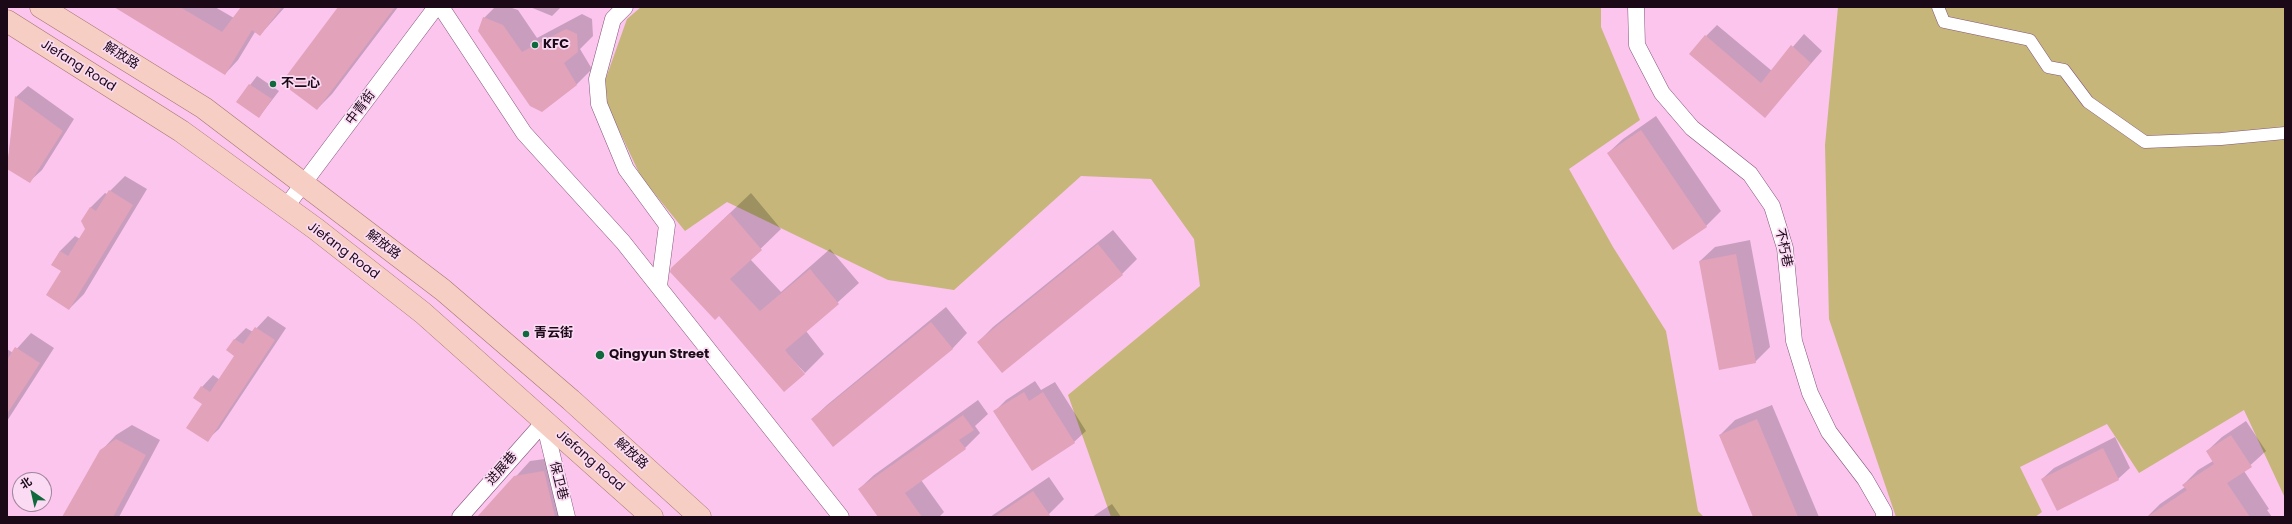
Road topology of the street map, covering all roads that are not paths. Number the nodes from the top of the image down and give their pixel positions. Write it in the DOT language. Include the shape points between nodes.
graph roads {
  1 [pos="41,7"];
  2 [pos="436,7"];
  3 [pos="440,7"];
  4 [pos="625,7"];
  5 [pos="1636,7"];
  6 [pos="1938,7"];
  7 [pos="7,21"];
  8 [pos="2285,133"];
  9 [pos="303,185"];
  10 [pos="285,208"];
  11 [pos="659,286"];
  12 [pos="544,422"];
  13 [pos="460,517"];
  14 [pos="567,517"];
  15 [pos="652,517"];
  16 [pos="700,517"];
  17 [pos="841,517"];
  18 [pos="1884,517"];
  1 -- 9 [label="main road, 解放路" via="204,108"];
  2 -- 9 [label="street, 中青街"];
  3 -- 11 [label="street" via="524,133 623,242"];
  4 -- 11 [label="street" via="613,19 598,79 599,104 626,169 667,225"];
  5 -- 18 [label="street, 不朽巷" via="1637,44 1662,93 1692,128 1750,174 1772,206 1785,248 1794,341 1810,393 1829,432 1865,479 1884,512"];
  6 -- 8 [label="street" via="1944,22 2030,40 2048,67 2064,70 2088,102 2145,142"];
  7 -- 10 [label="main road, Jiefang Road" via="181,131"];
  9 -- 10 [label="street, 中青街"];
  9 -- 16 [label="main road, 解放路" via="443,290 571,400"];
  10 -- 12 [label="main road, Jiefang Road" via="424,313"];
  11 -- 17 [label="street"];
  12 -- 13 [label="street, 进展巷"];
  12 -- 14 [label="street, 保卫巷"];
  12 -- 15 [label="main road, Jiefang Road"];
}
